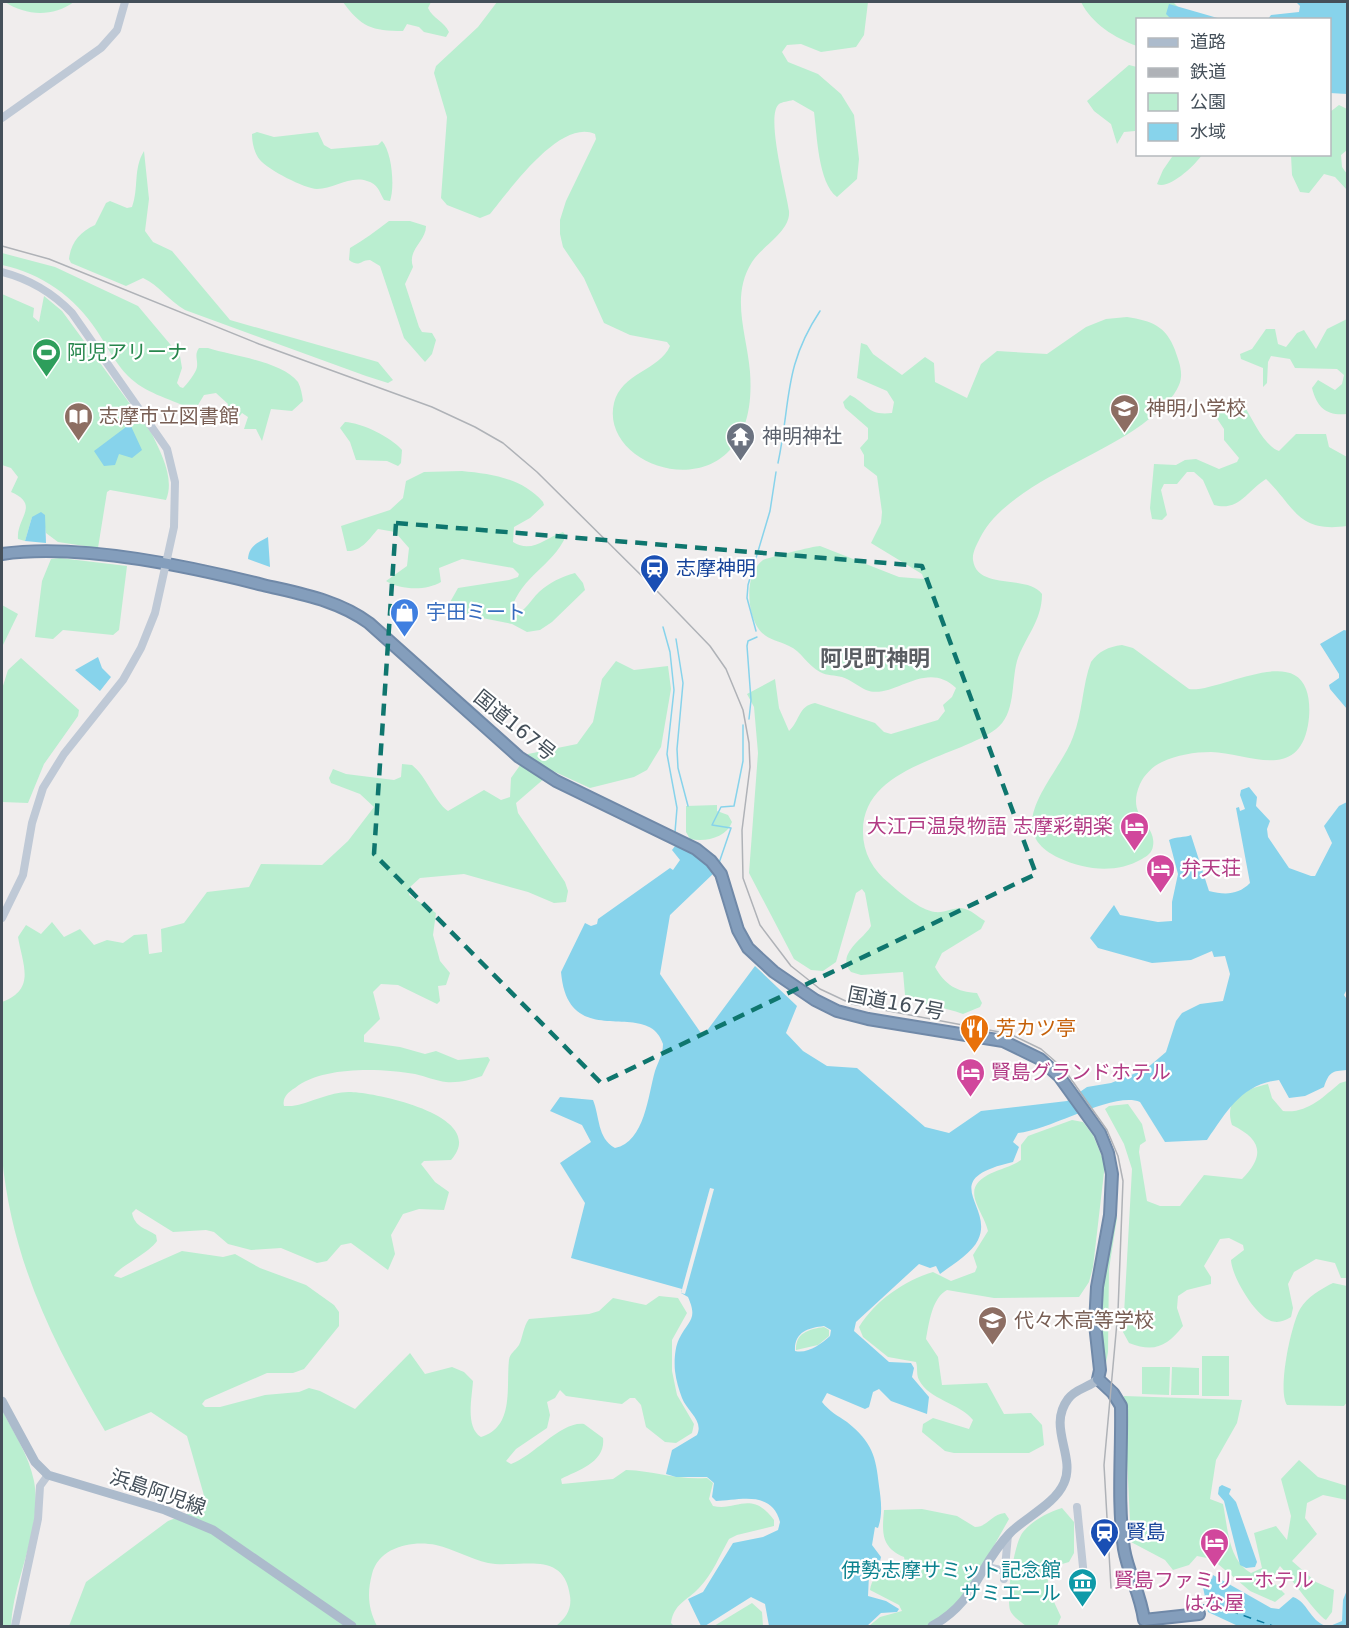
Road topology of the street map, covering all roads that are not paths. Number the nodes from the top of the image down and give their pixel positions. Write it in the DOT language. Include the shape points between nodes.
graph roads {
  1 [pos="125,2"];
  2 [pos="2,118"];
  3 [pos="2,272"];
  4 [pos="2,554"];
  5 [pos="166,564"];
  6 [pos="2,918"];
  7 [pos="1098,1379"];
  8 [pos="2,1401"];
  9 [pos="48,1475"];
  10 [pos="1077,1507"];
  11 [pos="1008,1535"];
  12 [pos="987,1567"];
  13 [pos="1084,1576"];
  14 [pos="1199,1614"];
  15 [pos="15,1626"];
  16 [pos="352,1626"];
  17 [pos="932,1626"];
  1 -- 2 [label="street" via="117,30 101,48"];
  3 -- 5 [label="street" via="35,284 65,306 157,431 171,463 176,502"];
  4 -- 5 [label="highway, 国道167号" via="65,553"];
  5 -- 6 [label="street" via="155,612 136,658 64,754 40,794 23,875"];
  5 -- 7 [label="highway, 国道167号" via="321,599 356,613 519,757 556,781 696,849 711,861 721,874 738,930 748,948 774,972 815,1000 868,1019 1003,1041 1040,1059 1059,1076 1091,1119 1108,1153 1112,1192 1097,1287"];
  7 -- 11 [label="main road" via="1077,1390 1061,1411 1059,1432 1067,1468 1063,1487"];
  7 -- 14 [label="highway" via="1121,1406 1124,1551 1144,1620"];
  8 -- 9 [label="main road" via="35,1462"];
  9 -- 15 [label="street" via="40,1486 38,1519"];
  9 -- 16 [label="main road, 浜島阿児線" via="157,1507 206,1527"];
  10 -- 13 [label="street"];
  11 -- 12 [label="main road"];
  11 -- 12 [label="street" via="1004,1575 993,1566"];
  12 -- 17 [label="main road" via="962,1605"];
}
